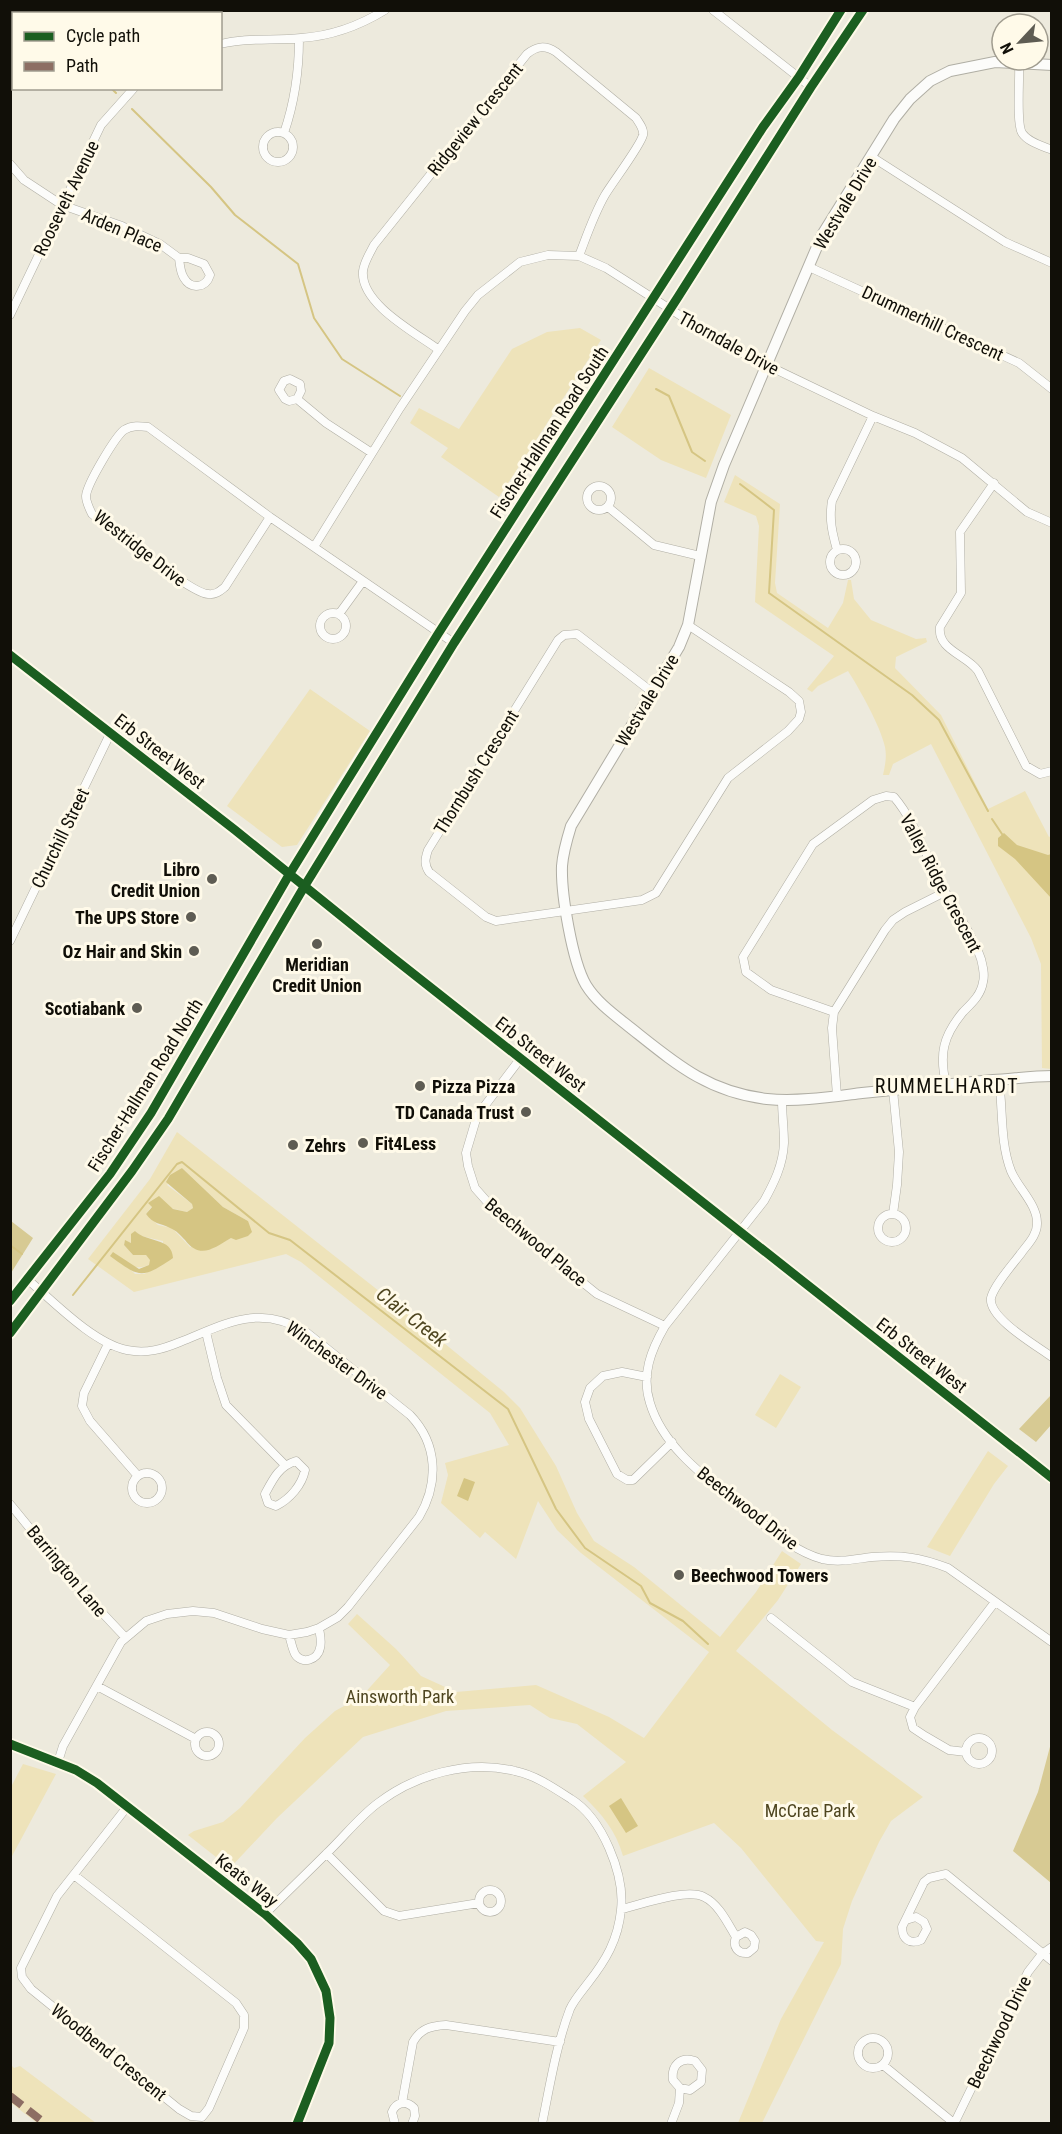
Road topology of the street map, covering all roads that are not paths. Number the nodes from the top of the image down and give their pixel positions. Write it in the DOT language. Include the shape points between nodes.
graph roads {
  1 [pos="385,10"];
  2 [pos="713,10"];
  3 [pos="841,10"];
  4 [pos="863,10"];
  5 [pos="299,39"];
  6 [pos="222,44"];
  7 [pos="990,63"];
  8 [pos="1019,72"];
  9 [pos="799,77"];
  10 [pos="811,87"];
  11 [pos="132,90"];
  12 [pos="284,133"];
  13 [pos="1052,150"];
  14 [pos="872,157"];
  15 [pos="10,164"];
  16 [pos="62,205"];
  17 [pos="579,256"];
  18 [pos="179,258"];
  19 [pos="1052,263"];
  20 [pos="809,267"];
  21 [pos="654,299"];
  22 [pos="670,310"];
  23 [pos="10,315"];
  24 [pos="439,350"];
  25 [pos="766,366"];
  26 [pos="1052,389"];
  27 [pos="297,399"];
  28 [pos="873,416"];
  29 [pos="372,453"];
  30 [pos="994,483"];
  31 [pos="608,507"];
  32 [pos="270,517"];
  33 [pos="1052,523"];
  34 [pos="314,547"];
  35 [pos="837,550"];
  36 [pos="700,556"];
  37 [pos="363,581"];
  38 [pos="339,614"];
  39 [pos="688,625"];
  40 [pos="438,634"];
  41 [pos="454,643"];
  42 [pos="10,655"];
  43 [pos="652,693"];
  44 [pos="110,734"];
  45 [pos="1052,771"];
  46 [pos="289,875"];
  47 [pos="304,887"];
  48 [pos="945,892"];
  49 [pos="567,910"];
  50 [pos="10,941"];
  51 [pos="834,1012"];
  52 [pos="520,1059"];
  53 [pos="1052,1076"];
  54 [pos="999,1080"];
  55 [pos="946,1084"];
  56 [pos="893,1090"];
  57 [pos="837,1096"];
  58 [pos="782,1100"];
  59 [pos="893,1214"];
  60 [pos="739,1232"];
  61 [pos="27,1279"];
  62 [pos="42,1291"];
  63 [pos="10,1301"];
  64 [pos="665,1326"];
  65 [pos="206,1332"];
  66 [pos="10,1333"];
  67 [pos="108,1344"];
  68 [pos="1052,1357"];
  69 [pos="647,1377"];
  70 [pos="672,1442"];
  71 [pos="284,1464"];
  72 [pos="138,1476"];
  73 [pos="1052,1478"];
  74 [pos="10,1504"];
  75 [pos="995,1602"];
  76 [pos="771,1618"];
  77 [pos="319,1628"];
  78 [pos="289,1635"];
  79 [pos="125,1637"];
  80 [pos="1052,1642"];
  81 [pos="97,1686"];
  82 [pos="915,1707"];
  83 [pos="196,1739"];
  84 [pos="10,1744"];
  85 [pos="966,1752"];
  86 [pos="58,1762"];
  87 [pos="127,1807"];
  88 [pos="327,1854"];
  89 [pos="74,1875"];
  90 [pos="479,1903"];
  91 [pos="622,1909"];
  92 [pos="265,1914"];
  93 [pos="906,1920"];
  94 [pos="736,1937"];
  95 [pos="1052,1947"];
  96 [pos="1042,1954"];
  97 [pos="1052,1961"];
  98 [pos="560,2042"];
  99 [pos="883,2065"];
  100 [pos="680,2088"];
  101 [pos="402,2103"];
  102 [pos="954,2123"];
  103 [pos="297,2124"];
  104 [pos="395,2124"];
  105 [pos="412,2124"];
  106 [pos="542,2124"];
  107 [pos="671,2124"];
  1 -- 5 [label="street" via="340,32"];
  2 -- 9 [label="street"];
  3 -- 9 [label="main road, Fischer-Hallman Road South"];
  4 -- 10 [label="main road, Fischer-Hallman Road South"];
  5 -- 6 [label="street"];
  5 -- 12 [label="street" via="293,108"];
  7 -- 14 [label="main road, Westvale Drive" via="950,71 930,81 894,119"];
  8 -- 13 [label="street" via="1022,133"];
  9 -- 10 [label="street"];
  9 -- 21 [label="main road, Fischer-Hallman Road South"];
  10 -- 22 [label="main road, Fischer-Hallman Road South"];
  11 -- 16 [label="street, Roosevelt Avenue" via="101,124"];
  12 -- 12 [label="street" via="273,132 265,139 263,149 271,160 286,160 292,153 292,141"];
  14 -- 19 [label="street" via="1005,242"];
  14 -- 20 [label="main road, Westvale Drive" via="822,235"];
  15 -- 16 [label="street, Arden Place" via="24,180"];
  16 -- 18 [label="street, Arden Place" via="122,226"];
  16 -- 23 [label="street, Roosevelt Avenue"];
  17 -- 21 [label="street, Thorndale Drive" via="606,268"];
  17 -- 24 [label="street, Thorndale Drive" via="548,255 520,262 478,295"];
  17 -- 24 [label="street, Ridgeview Crescent" via="604,197 640,143 642,126 556,52 534,48 374,245 366,261 365,284 374,300"];
  18 -- 18 [label="street, Arden Place" via="180,270 189,283 203,285 208,280 210,275 204,264"];
  20 -- 25 [label="main road, Westvale Drive"];
  20 -- 26 [label="street, Drummerhill Crescent" via="1019,363"];
  21 -- 22 [label="street, Thorndale Drive"];
  21 -- 40 [label="main road, Fischer-Hallman Road South"];
  22 -- 25 [label="street, Thorndale Drive"];
  22 -- 41 [label="main road, Fischer-Hallman Road South"];
  24 -- 29 [label="street, Thorndale Drive"];
  25 -- 28 [label="street, Thorndale Drive"];
  25 -- 36 [label="main road, Westvale Drive" via="716,486"];
  27 -- 29 [label="street"];
  28 -- 30 [label="street, Thorndale Drive" via="962,458"];
  28 -- 35 [label="street" via="832,501 831,529"];
  29 -- 34 [label="street, Thorndale Drive"];
  30 -- 33 [label="street, Thorndale Drive" via="1027,512"];
  30 -- 45 [label="street" via="960,532 961,593 939,633 947,646 978,671 1026,766 1040,774"];
  31 -- 36 [label="street" via="654,544"];
  32 -- 32 [label="street, Westridge Drive" via="158,434 137,426 124,430 117,438 86,495 92,514 188,586 208,594 225,587"];
  32 -- 34 [label="street, Westridge Drive"];
  34 -- 37 [label="street, Westridge Drive"];
  36 -- 39 [label="main road, Westvale Drive"];
  37 -- 38 [label="street"];
  37 -- 40 [label="street, Westridge Drive"];
  39 -- 43 [label="main road, Westvale Drive"];
  39 -- 49 [label="street" via="796,698 801,706 799,719 728,778 656,893 642,900"];
  40 -- 41 [label="street, Westridge Drive"];
  40 -- 46 [label="main road, Fischer-Hallman Road South"];
  41 -- 47 [label="main road, Fischer-Hallman Road South"];
  42 -- 44 [label="main road, Erb Street West"];
  43 -- 49 [label="main road, Westvale Drive" via="571,826 562,865"];
  43 -- 49 [label="street, Thornbush Crescent" via="577,634 558,639 428,850 425,867 429,872 486,917 508,920"];
  44 -- 46 [label="main road, Erb Street West"];
  44 -- 50 [label="street, Churchill Street"];
  46 -- 47 [label="main road, Erb Street West"];
  46 -- 61 [label="main road, Fischer-Hallman Road North" via="151,1113 110,1174"];
  47 -- 52 [label="main road, Erb Street West"];
  47 -- 62 [label="main road, Fischer-Hallman Road North" via="168,1119"];
  48 -- 51 [label="street" via="893,920"];
  48 -- 51 [label="street, Valley Ridge Crescent" via="894,797 873,800 813,844 748,948 743,965 751,978 771,990"];
  48 -- 55 [label="street, Valley Ridge Crescent" via="966,927 984,970 981,992 946,1038 942,1052"];
  49 -- 58 [label="main road, Westvale Drive" via="578,966 587,986 603,1005 697,1078 741,1094"];
  51 -- 57 [label="street"];
  52 -- 60 [label="main road, Erb Street West"];
  52 -- 64 [label="street, Beechwood Place" via="477,1116 466,1153 475,1188 498,1214 597,1294"];
  53 -- 54 [label="main road, Westvale Drive"];
  54 -- 55 [label="main road, Westvale Drive"];
  54 -- 68 [label="street" via="1011,1171 1035,1212 1037,1224 1035,1235 991,1296 992,1305 998,1317"];
  55 -- 56 [label="main road, Westvale Drive"];
  56 -- 57 [label="main road, Westvale Drive"];
  56 -- 59 [label="street" via="899,1152"];
  57 -- 58 [label="main road, Westvale Drive"];
  58 -- 60 [label="street, Beechwood Drive" via="784,1142 776,1179 764,1202"];
  60 -- 64 [label="street, Beechwood Drive"];
  60 -- 73 [label="main road, Erb Street West"];
  61 -- 62 [label="street, Winchester Drive"];
  61 -- 63 [label="main road, Fischer-Hallman Road North"];
  62 -- 66 [label="main road, Fischer-Hallman Road North"];
  62 -- 67 [label="street, Winchester Drive"];
  64 -- 69 [label="street, Beechwood Drive" via="654,1345"];
  65 -- 67 [label="street, Winchester Drive" via="145,1352"];
  65 -- 71 [label="street" via="226,1405"];
  65 -- 77 [label="street, Winchester Drive" via="254,1317 291,1323 410,1415 430,1446 434,1463 431,1490 419,1517 348,1607"];
  67 -- 72 [label="street" via="84,1393 82,1406 90,1421"];
  69 -- 70 [label="street, Beechwood Drive" via="650,1403"];
  69 -- 70 [label="street" via="622,1372 603,1376 590,1388 585,1402 589,1419 617,1474 627,1480 633,1480"];
  70 -- 75 [label="street, Beechwood Drive" via="695,1468 789,1544 807,1554 838,1560 918,1557 948,1568"];
  71 -- 71 [label="street" via="265,1494 268,1503 276,1506 285,1502 304,1478 305,1470 296,1461"];
  72 -- 72 [label="street" via="132,1488 136,1498 146,1503 157,1499 161,1492 159,1479 151,1473"];
  74 -- 79 [label="street, Barrington Lane"];
  75 -- 80 [label="street, Beechwood Drive"];
  75 -- 82 [label="street"];
  76 -- 82 [label="street" via="852,1682"];
  77 -- 78 [label="street, Winchester Drive"];
  77 -- 78 [label="street" via="320,1651 307,1661 294,1652"];
  78 -- 79 [label="street, Winchester Drive" via="214,1612 194,1611 146,1621"];
  79 -- 81 [label="street, Winchester Drive"];
  81 -- 83 [label="street"];
  81 -- 86 [label="street, Winchester Drive"];
  82 -- 85 [label="street" via="910,1717 913,1728 949,1750"];
  84 -- 86 [label="main road, Keats Way"];
  86 -- 87 [label="main road, Keats Way" via="98,1783"];
  87 -- 89 [label="street, Woodbend Crescent"];
  87 -- 92 [label="main road, Keats Way"];
  88 -- 90 [label="street" via="384,1911 399,1916"];
  88 -- 91 [label="street" via="376,1804 401,1787 457,1770 487,1767 516,1771 550,1785 590,1814 609,1847 619,1879"];
  88 -- 92 [label="street"];
  89 -- 89 [label="street, Woodbend Crescent" via="57,1896 21,1968 22,1977 31,1989 179,2109 202,2117 244,2028 244,2015 236,2003"];
  91 -- 94 [label="street" via="691,1893 705,1897 719,1909"];
  91 -- 98 [label="street" via="615,1941 571,2007"];
  92 -- 103 [label="main road, Keats Way" via="311,1959 326,1991 329,2043"];
  93 -- 96 [label="street" via="924,1882 946,1874"];
  95 -- 96 [label="street, Beechwood Drive"];
  96 -- 97 [label="street"];
  96 -- 102 [label="street, Beechwood Drive" via="1028,1972"];
  98 -- 101 [label="street" via="431,2026 412,2042"];
  98 -- 106 [label="street"];
  99 -- 99 [label="street" via="889,2050 885,2042 873,2037 862,2041 858,2050 860,2061 873,2068"];
  99 -- 102 [label="street"];
  100 -- 100 [label="street" via="690,2090 701,2082 702,2070 694,2061 680,2061 673,2069 673,2080"];
  100 -- 107 [label="street"];
  101 -- 104 [label="street" via="392,2112"];
  101 -- 105 [label="street" via="414,2108"];
}
